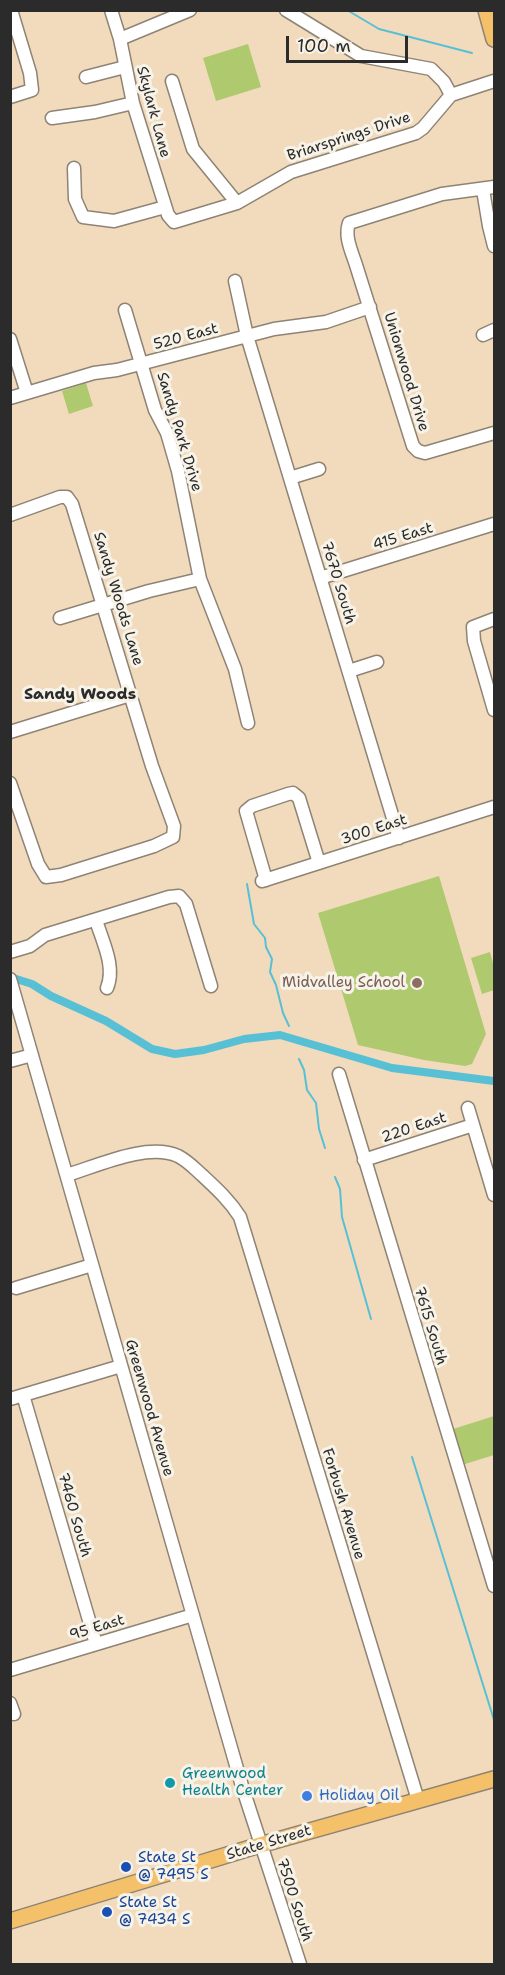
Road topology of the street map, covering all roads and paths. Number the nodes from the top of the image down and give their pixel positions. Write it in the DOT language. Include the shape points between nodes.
graph roads {
  1 [pos="11,10"];
  2 [pos="111,10"];
  3 [pos="190,10"];
  4 [pos="286,10"];
  5 [pos="486,10"];
  6 [pos="120,39"];
  7 [pos="495,39"];
  8 [pos="125,67"];
  9 [pos="86,77"];
  10 [pos="172,81"];
  11 [pos="495,81"];
  12 [pos="451,95"];
  13 [pos="10,97"];
  14 [pos="133,103"];
  15 [pos="52,118"];
  16 [pos="74,168"];
  17 [pos="489,188"];
  18 [pos="237,203"];
  19 [pos="165,207"];
  20 [pos="171,220"];
  21 [pos="495,246"];
  22 [pos="235,281"];
  23 [pos="370,307"];
  24 [pos="125,310"];
  25 [pos="247,336"];
  26 [pos="10,339"];
  27 [pos="142,364"];
  28 [pos="27,393"];
  29 [pos="10,398"];
  30 [pos="495,433"];
  31 [pos="319,469"];
  32 [pos="290,478"];
  33 [pos="10,516"];
  34 [pos="495,524"];
  35 [pos="320,578"];
  36 [pos="200,579"];
  37 [pos="104,605"];
  38 [pos="60,618"];
  39 [pos="495,619"];
  40 [pos="377,662"];
  41 [pos="349,671"];
  42 [pos="130,695"];
  43 [pos="495,710"];
  44 [pos="248,723"];
  45 [pos="10,732"];
  46 [pos="10,783"];
  47 [pos="495,807"];
  48 [pos="399,838"];
  49 [pos="319,863"];
  50 [pos="96,920"];
  51 [pos="10,952"];
  52 [pos="11,982"];
  53 [pos="211,986"];
  54 [pos="106,988"];
  55 [pos="32,1055"];
  56 [pos="10,1061"];
  57 [pos="339,1074"];
  58 [pos="468,1108"];
  59 [pos="473,1125"];
  60 [pos="364,1160"];
  61 [pos="67,1175"];
  62 [pos="494,1193"];
  63 [pos="92,1265"];
  64 [pos="16,1288"];
  65 [pos="121,1366"];
  66 [pos="24,1395"];
  67 [pos="10,1399"];
  68 [pos="495,1586"];
  69 [pos="193,1615"];
  70 [pos="96,1644"];
  71 [pos="10,1670"];
  72 [pos="495,1779"];
  73 [pos="418,1800"];
  74 [pos="260,1845"];
  75 [pos="10,1921"];
  76 [pos="300,1965"];
  1 -- 13 [label="street" via="32,90"];
  2 -- 6 [label="street, Skylark Lane"];
  3 -- 6 [label="street"];
  4 -- 12 [label="street" via="361,56 430,69"];
  5 -- 7 [label="main road"];
  6 -- 8 [label="street, Skylark Lane"];
  8 -- 9 [label="street"];
  8 -- 14 [label="street, Skylark Lane"];
  10 -- 18 [label="street" via="193,149"];
  11 -- 12 [label="street"];
  12 -- 18 [label="street, Briarsprings Drive" via="416,133 291,172"];
  14 -- 15 [label="street"];
  14 -- 19 [label="street, Skylark Lane"];
  16 -- 19 [label="street" via="75,200 83,218 114,221"];
  17 -- 21 [label="street" via="489,226"];
  17 -- 23 [label="street, Unionwood Drive" via="442,194 349,223 347,237"];
  18 -- 20 [label="street, Briarsprings Drive" via="178,222"];
  19 -- 20 [label="street, Skylark Lane"];
  22 -- 25 [label="street, 7670 South"];
  23 -- 25 [label="street, 520 East" via="326,322"];
  23 -- 30 [label="street, Unionwood Drive" via="410,439 418,452 433,452"];
  24 -- 27 [label="street, Sandy Park Drive"];
  25 -- 27 [label="street, 520 East"];
  25 -- 32 [label="street, 7670 South"];
  26 -- 28 [label="street"];
  27 -- 28 [label="street, 520 East" via="94,373"];
  27 -- 36 [label="street, Sandy Park Drive" via="178,471"];
  28 -- 29 [label="street, 520 East"];
  31 -- 32 [label="street"];
  32 -- 35 [label="street, 7670 South"];
  33 -- 37 [label="street, Sandy Woods Lane" via="67,497 77,516"];
  34 -- 35 [label="street, 415 East"];
  35 -- 41 [label="street, 7670 South"];
  36 -- 37 [label="street"];
  36 -- 44 [label="street, Sandy Park Drive" via="235,669"];
  37 -- 38 [label="street"];
  37 -- 42 [label="street, Sandy Woods Lane"];
  39 -- 43 [label="street" via="473,627"];
  40 -- 41 [label="street"];
  41 -- 48 [label="street, 7670 South"];
  42 -- 45 [label="street"];
  42 -- 46 [label="street, Sandy Woods Lane" via="174,826 173,837 72,872 46,877"];
  47 -- 48 [label="street, 300 East"];
  48 -- 49 [label="street, 300 East"];
  49 -- 49 [label="street, 300 East" via="264,881 246,811 292,793 299,798"];
  50 -- 51 [label="street" via="45,935 30,946"];
  50 -- 53 [label="street" via="169,897 182,897"];
  50 -- 54 [label="street" via="111,968"];
  52 -- 55 [label="street, Greenwood Avenue"];
  55 -- 56 [label="street"];
  55 -- 61 [label="street, Greenwood Avenue"];
  57 -- 60 [label="street, 7615 South"];
  58 -- 59 [label="street"];
  59 -- 60 [label="street, 220 East"];
  59 -- 62 [label="street"];
  60 -- 68 [label="street, 7615 South"];
  61 -- 63 [label="street, Greenwood Avenue"];
  61 -- 73 [label="street, Forbush Avenue" via="152,1151 169,1153 186,1160 240,1217"];
  63 -- 64 [label="street"];
  63 -- 65 [label="street, Greenwood Avenue"];
  65 -- 66 [label="street"];
  65 -- 69 [label="street, Greenwood Avenue"];
  66 -- 67 [label="street"];
  66 -- 70 [label="street, 7460 South"];
  69 -- 70 [label="street, 95 East"];
  69 -- 74 [label="street, Greenwood Avenue"];
  70 -- 71 [label="street, 95 East"];
  72 -- 73 [label="main road, State Street"];
  73 -- 74 [label="main road, State Street"];
  74 -- 75 [label="main road, State Street"];
  74 -- 76 [label="street, 7500 South"];
}
